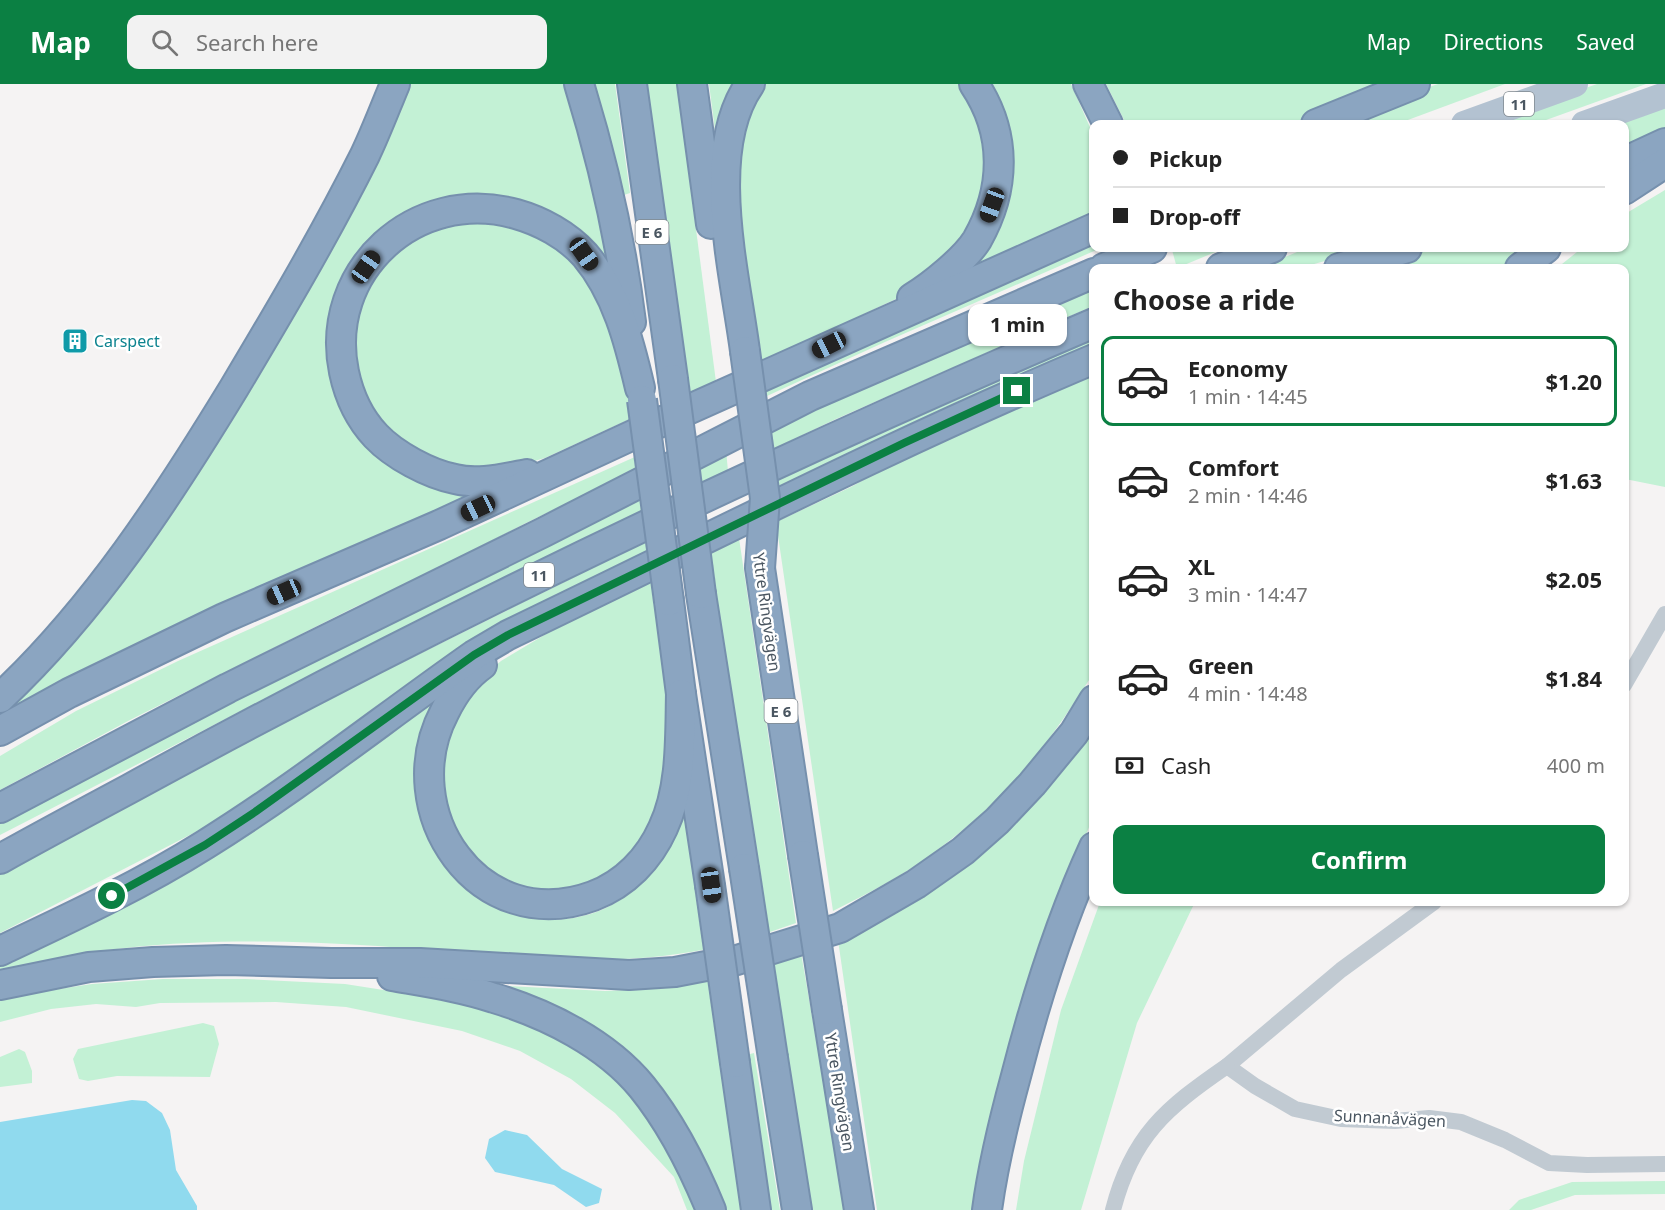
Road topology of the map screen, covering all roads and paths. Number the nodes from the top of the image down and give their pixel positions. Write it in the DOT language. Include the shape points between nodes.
graph roads {
  1 [pos="395,84"];
  2 [pos="579,84"];
  3 [pos="632,84"];
  4 [pos="693,84"];
  5 [pos="750,84"];
  6 [pos="974,84"];
  7 [pos="1088,84"];
  8 [pos="1415,84"];
  9 [pos="1575,84"];
  10 [pos="1665,95"];
  11 [pos="1105,120"];
  12 [pos="1326,120"];
  13 [pos="1475,120"];
  14 [pos="1595,120"];
  15 [pos="1665,142"];
  16 [pos="1629,160"];
  17 [pos="1665,163"];
  18 [pos="1629,187"];
  19 [pos="1089,230"];
  20 [pos="1143,252"];
  21 [pos="1262,252"];
  22 [pos="1393,252"];
  23 [pos="1541,252"];
  24 [pos="1114,264"];
  25 [pos="1231,264"];
  26 [pos="1353,264"];
  27 [pos="1525,264"];
  28 [pos="1089,275"];
  29 [pos="1089,325"];
  30 [pos="738,352"];
  31 [pos="1089,361"];
  32 [pos="790,364"];
  33 [pos="641,394"];
  34 [pos="663,421"];
  35 [pos="576,603"];
  36 [pos="1665,614"];
  37 [pos="1629,676"];
  38 [pos="681,694"];
  39 [pos="0,698"];
  40 [pos="1089,708"];
  41 [pos="0,731"];
  42 [pos="0,808"];
  43 [pos="0,859"];
  44 [pos="1089,860"];
  45 [pos="1429,906"];
  46 [pos="0,951"];
  47 [pos="331,963"];
  48 [pos="0,985"];
  49 [pos="1227,1066"];
  50 [pos="1665,1164"];
  51 [pos="711,1210"];
  52 [pos="756,1210"];
  53 [pos="797,1210"];
  54 [pos="859,1210"];
  55 [pos="987,1210"];
  56 [pos="1113,1210"];
  1 -- 39 [label="highway" via="366,153 317,246 209,428 111,573"];
  2 -- 33 [label="highway" via="612,204"];
  3 -- 53 [label="highway, E 6, bridge" via="701,594"];
  4 -- 30 [label="highway, Yttre Ringvägen / E 6" via="712,232"];
  5 -- 30 [label="highway" via="731,126 726,156"];
  6 -- 32 [label="highway" via="996,129 999,160 996,192 976,242 927,289"];
  7 -- 11 [label="highway"];
  8 -- 12 [label="highway"];
  9 -- 13 [label="main road, 11"];
  10 -- 14 [label="main road"];
  15 -- 16 [label="highway"];
  17 -- 18 [label="highway"];
  19 -- 32 [label="highway"];
  20 -- 24 [label="highway"];
  21 -- 25 [label="highway"];
  22 -- 26 [label="highway"];
  23 -- 27 [label="highway"];
  28 -- 42 [label="highway, 11" via="810,396"];
  29 -- 43 [label="highway, 11" via="837,435 541,574 234,731"];
  30 -- 54 [label="highway, Yttre Ringvägen / E 6, bridge" via="760,568"];
  31 -- 35 [label="highway" via="904,443"];
  32 -- 34 [label="highway"];
  33 -- 34 [label="highway" via="630,345 603,281 584,254 559,233 533,219 503,210 464,207 418,220 375,254 357,280 347,305 340,353 347,390 367,427 396,453 455,480 493,480 530,473"];
  33 -- 38 [label="highway, bridge"];
  34 -- 41 [label="highway" via="439,525 224,618"];
  35 -- 38 [label="highway" via="477,668 455,691 436,728 430,752 429,787 440,832 457,860 480,881 508,897 543,905 580,901 610,890 629,875 651,852 664,826 675,787"];
  35 -- 46 [label="highway" via="474,655 205,845"];
  36 -- 37 [label="street"];
  38 -- 52 [label="highway, bridge"];
  40 -- 47 [label="highway" via="1032,784 997,821 916,884 840,928 737,960 675,972 629,975 420,963"];
  44 -- 55 [label="highway" via="1030,1023 1004,1122"];
  45 -- 49 [label="street" via="1341,970"];
  47 -- 48 [label="highway" via="153,962 89,967"];
  47 -- 51 [label="highway" via="494,998 536,1013 606,1053 641,1086 666,1122 693,1165"];
  49 -- 50 [label="street, Sunnanåvägen" via="1295,1109 1341,1119 1429,1118 1461,1122 1549,1163"];
  49 -- 56 [label="street" via="1166,1112 1144,1137"];
}
